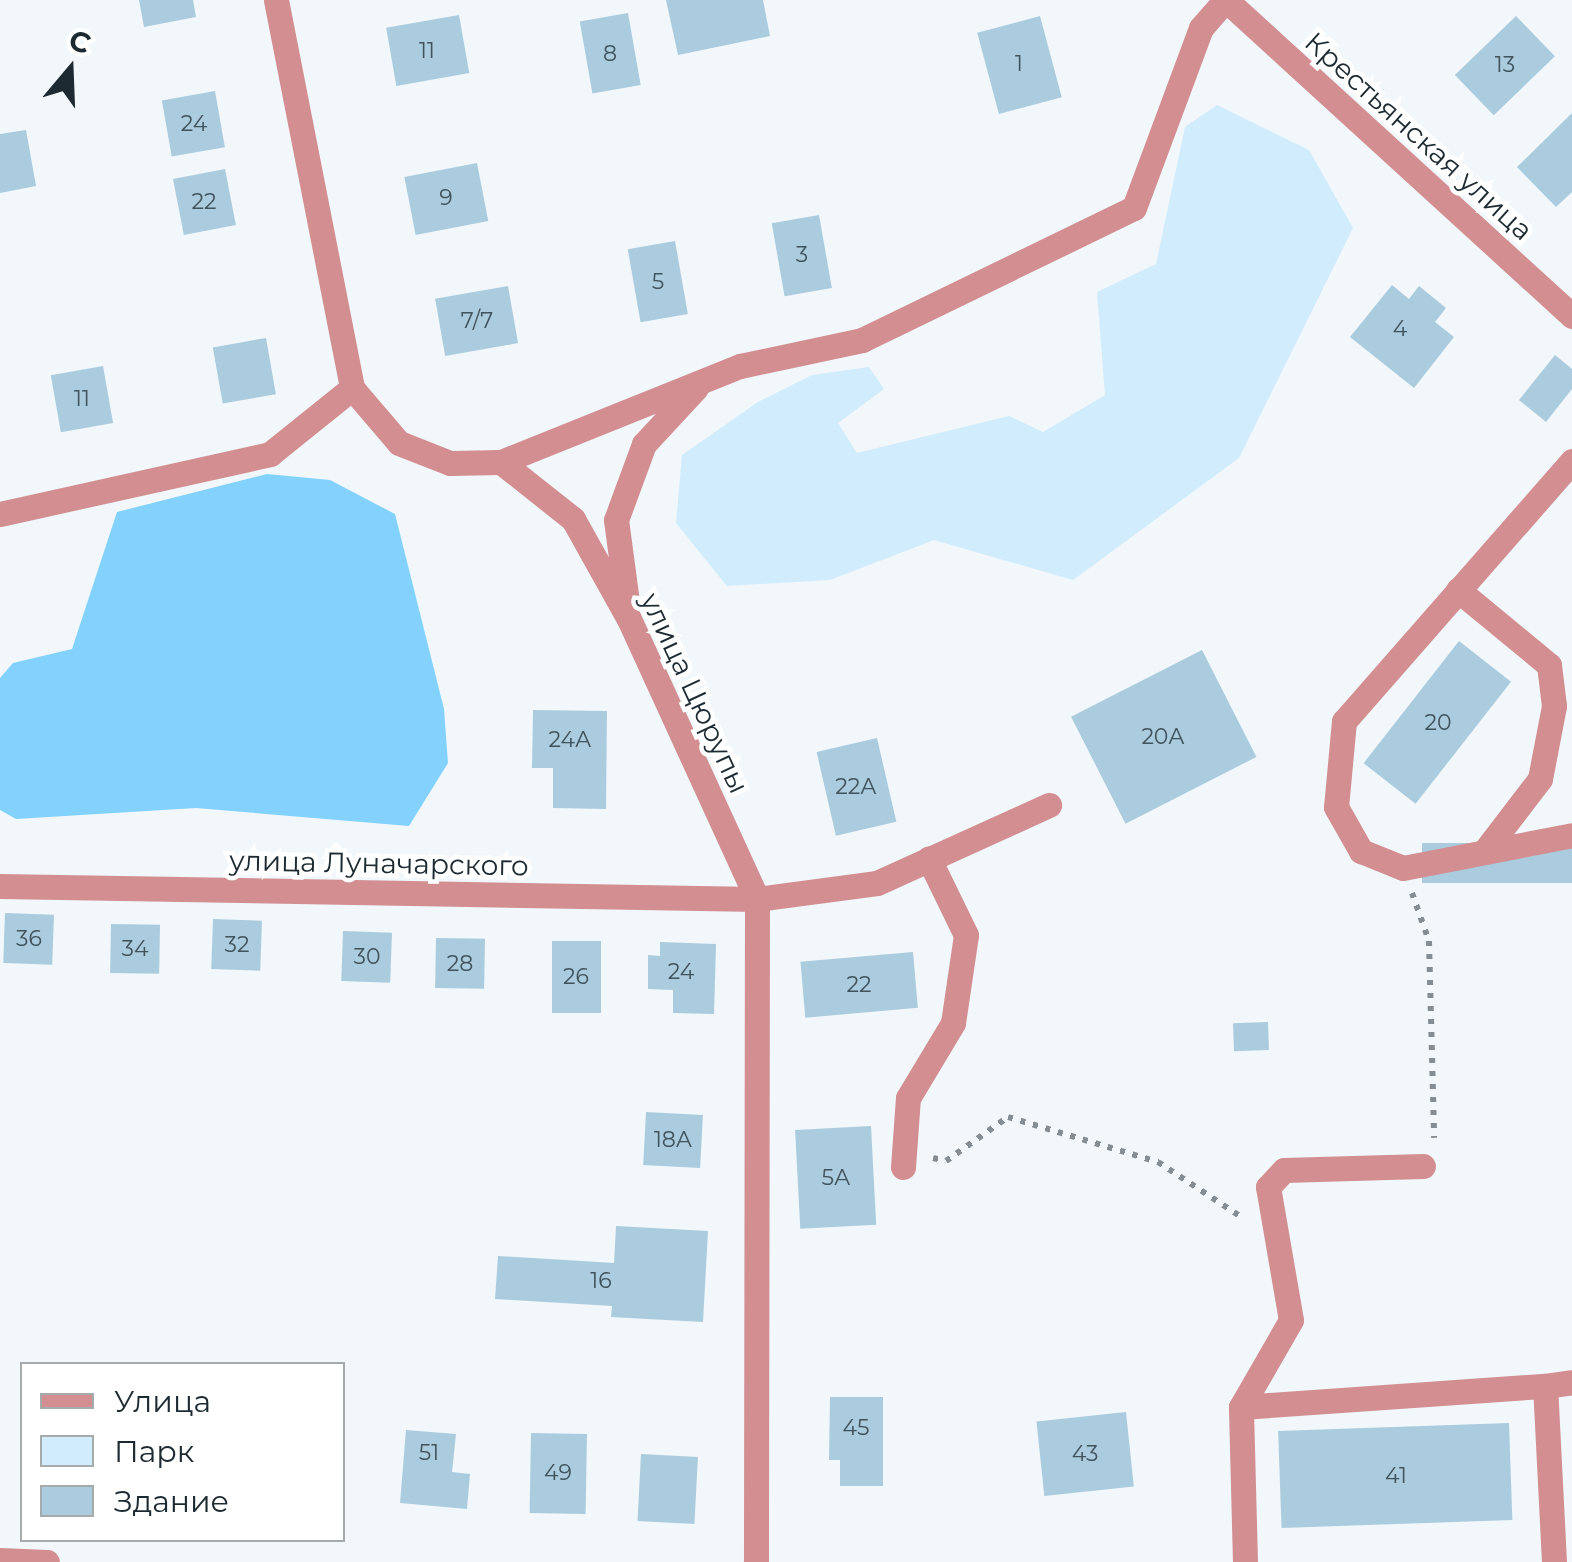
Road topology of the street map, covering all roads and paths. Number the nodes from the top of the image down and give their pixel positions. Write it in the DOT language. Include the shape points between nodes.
graph roads {
  1 [pos="276,0"];
  2 [pos="1225,0"];
  3 [pos="1572,316"];
  4 [pos="702,380"];
  5 [pos="352,388"];
  6 [pos="1572,461"];
  7 [pos="501,462"];
  8 [pos="0,514"];
  9 [pos="1458,590"];
  10 [pos="629,618"];
  11 [pos="1048,806"];
  12 [pos="1572,834"];
  13 [pos="1484,852"];
  14 [pos="929,860"];
  15 [pos="1403,868"];
  16 [pos="0,886"];
  17 [pos="758,900"];
  18 [pos="904,1160"];
  19 [pos="1423,1166"];
  20 [pos="1278,1240"];
  21 [pos="1572,1382"];
  22 [pos="1546,1386"];
  23 [pos="1241,1407"];
  24 [pos="0,1560"];
  25 [pos="1572,1561"];
  26 [pos="47,1562"];
  27 [pos="756,1562"];
  28 [pos="1245,1562"];
  29 [pos="1542,1562"];
  30 [pos="1554,1562"];
  1 -- 5 [label="street"];
  2 -- 3 [label="street, Крестьянская улица"];
  2 -- 4 [label="street" via="1201,28 1134,208 862,340"];
  4 -- 7 [label="street"];
  4 -- 10 [label="street" via="644,444 616,520"];
  5 -- 7 [label="street" via="398,443 450,463"];
  5 -- 8 [label="street" via="270,454"];
  6 -- 9 [label="street"];
  7 -- 10 [label="street, улица Цюрупы" via="574,518"];
  9 -- 13 [label="street" via="1548,665 1554,706 1540,778"];
  9 -- 15 [label="street" via="1344,720 1336,807 1361,851"];
  10 -- 17 [label="street, улица Цюрупы"];
  11 -- 14 [label="street, улица Луначарского"];
  12 -- 13 [label="street"];
  13 -- 15 [label="street"];
  14 -- 17 [label="street, улица Луначарского" via="877,883"];
  14 -- 18 [label="street" via="966,935 953,1023 908,1098"];
  15 -- 19 [label="path" via="1429,941 1434,1150"];
  16 -- 17 [label="street, улица Луначарского"];
  17 -- 27 [label="street, улица Цюрупы"];
  18 -- 20 [label="path" via="946,1160 1008,1117 1158,1162"];
  19 -- 20 [label="street" via="1284,1170 1268,1187"];
  20 -- 23 [label="street" via="1291,1320"];
  21 -- 22 [label="street"];
  22 -- 23 [label="street"];
  22 -- 30 [label="street"];
  23 -- 28 [label="street"];
  24 -- 26 [label="street"];
  25 -- 30 [label="street"];
  29 -- 30 [label="street"];
}
